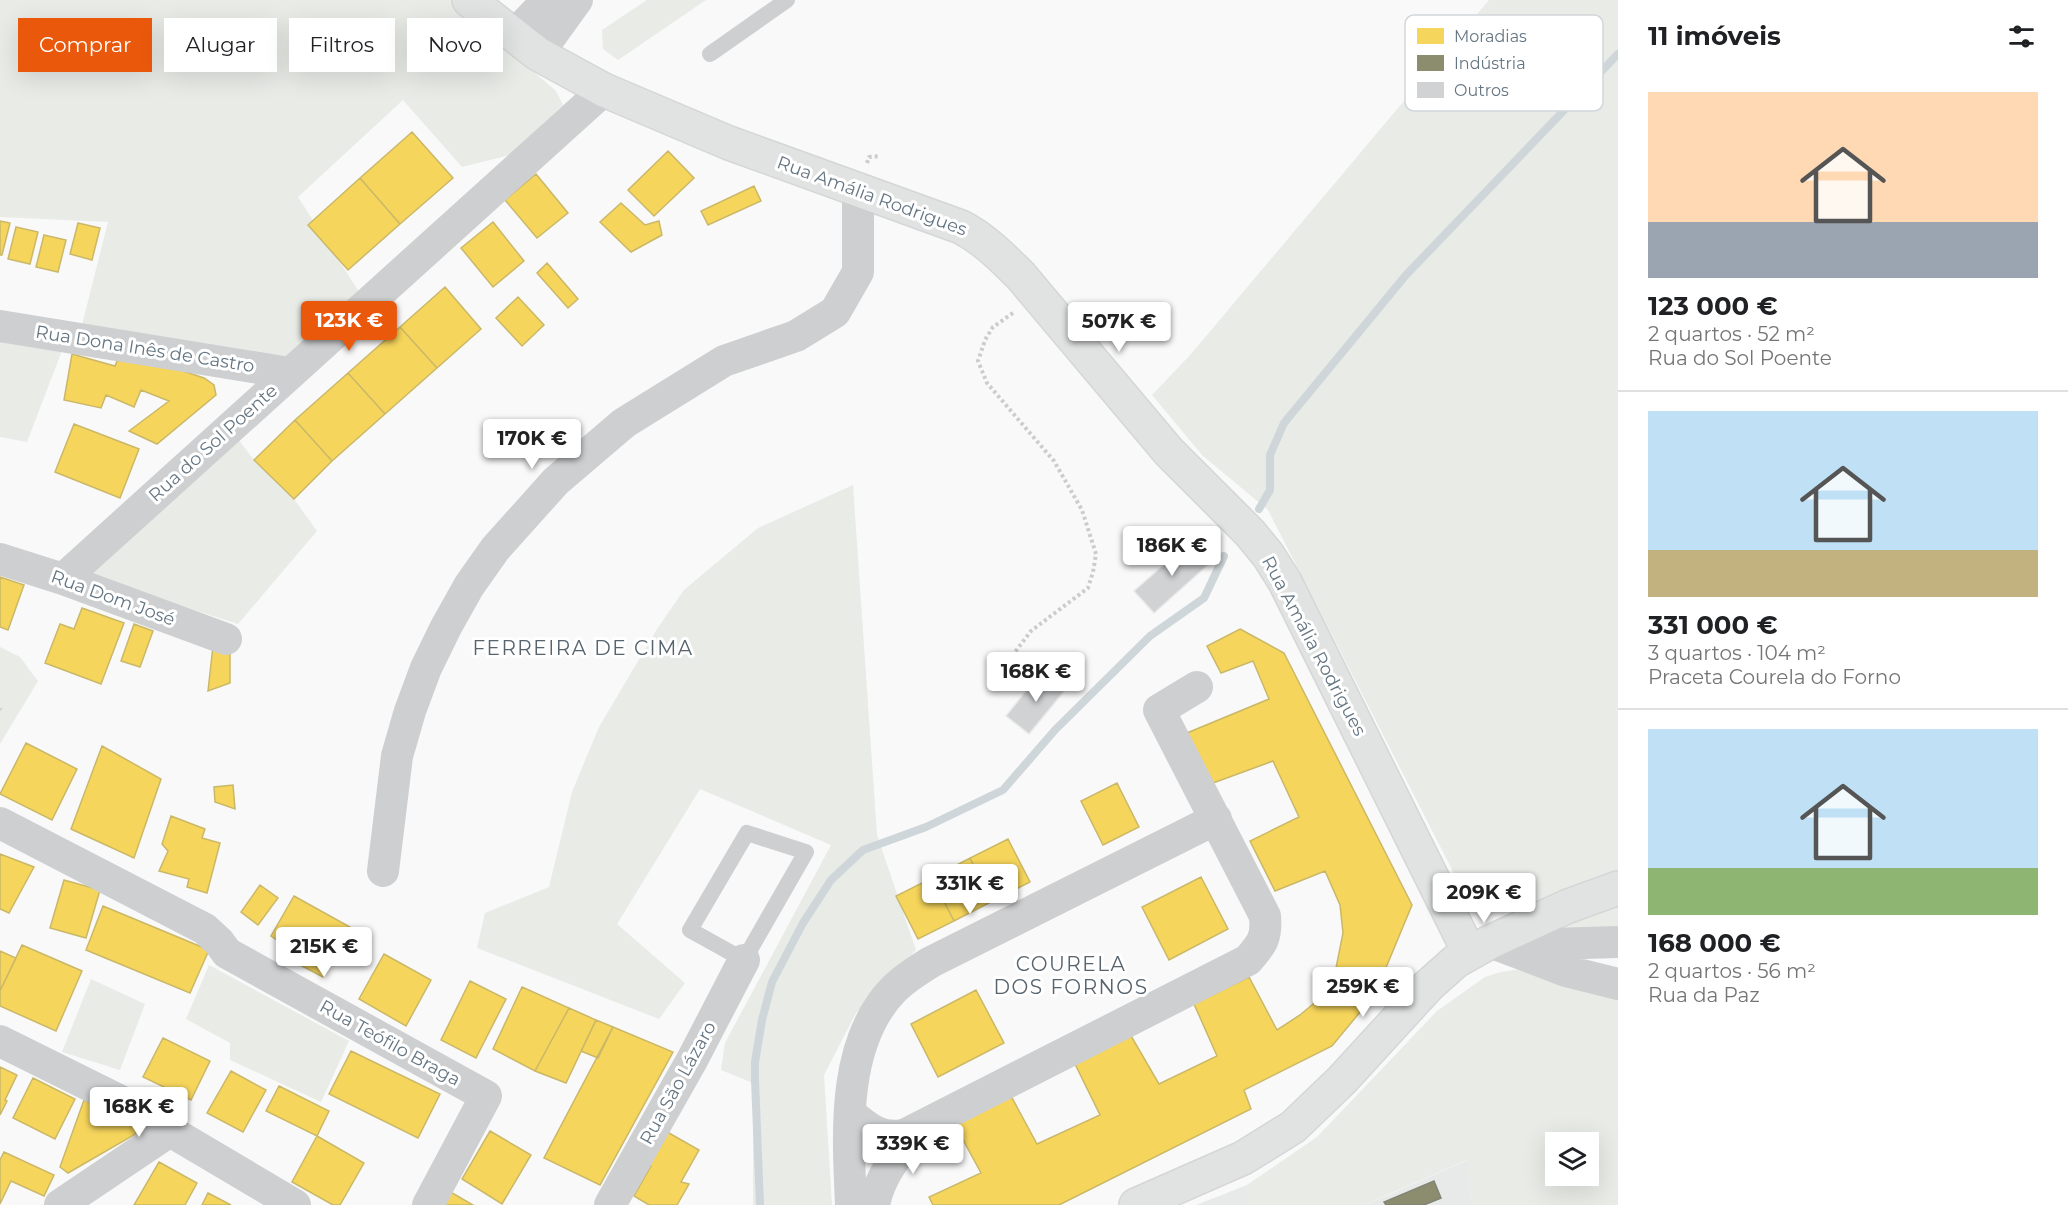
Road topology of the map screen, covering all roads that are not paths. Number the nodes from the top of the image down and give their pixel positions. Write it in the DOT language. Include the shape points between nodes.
graph roads {
  1 [pos="469,0"];
  2 [pos="548,0"];
  3 [pos="578,0"];
  4 [pos="787,0"];
  5 [pos="526,45"];
  6 [pos="710,54"];
  7 [pos="604,90"];
  8 [pos="858,190"];
  9 [pos="0,326"];
  10 [pos="289,373"];
  11 [pos="0,559"];
  12 [pos="63,579"];
  13 [pos="226,639"];
  14 [pos="1197,687"];
  15 [pos="1215,819"];
  16 [pos="0,823"];
  17 [pos="383,871"];
  18 [pos="1618,888"];
  19 [pos="1618,942"];
  20 [pos="1480,947"];
  21 [pos="744,960"];
  22 [pos="1618,984"];
  23 [pos="0,1041"];
  24 [pos="850,1113"];
  25 [pos="920,1128"];
  26 [pos="170,1131"];
  27 [pos="60,1205"];
  28 [pos="295,1205"];
  29 [pos="428,1205"];
  30 [pos="610,1205"];
  31 [pos="851,1205"];
  32 [pos="874,1205"];
  33 [pos="1136,1205"];
  1 -- 5 [label="street, Rua Amália Rodrigues"];
  2 -- 5 [label="street"];
  3 -- 5 [label="street"];
  4 -- 6 [label="lane"];
  5 -- 7 [label="street, Rua Amália Rodrigues"];
  7 -- 8 [label="street, Rua Amália Rodrigues" via="729,143"];
  7 -- 10 [label="street, Rua do Sol Poente"];
  8 -- 17 [label="street" via="858,272 835,312 796,336 724,361 624,423 556,481 495,549 469,586 426,668 410,711 397,756"];
  8 -- 20 [label="street, Rua Amália Rodrigues" via="975,234 1021,276 1169,452 1250,533 1285,582"];
  9 -- 10 [label="street, Rua Dona Inês de Castro"];
  10 -- 12 [label="street, Rua do Sol Poente"];
  11 -- 12 [label="street, Rua Dom José"];
  12 -- 13 [label="street, Rua Dom José"];
  14 -- 15 [label="street" via="1159,710"];
  15 -- 24 [label="street" via="910,975 893,990 869,1024 855,1064"];
  15 -- 25 [label="street" via="1265,916 1266,932 1248,960"];
  16 -- 29 [label="street, Rua Teófilo Braga" via="205,929 227,953 486,1096"];
  18 -- 20 [label="street"];
  19 -- 20 [label="street"];
  20 -- 22 [label="street"];
  20 -- 33 [label="street" via="1456,961 1429,985 1293,1127 1243,1158"];
  21 -- 21 [label="lane" via="806,852 747,833 690,930"];
  21 -- 30 [label="street, Rua São Lázaro"];
  23 -- 26 [label="street" via="149,1114"];
  24 -- 25 [label="street" via="882,1135 898,1137"];
  24 -- 31 [label="street"];
  25 -- 32 [label="street" via="890,1165"];
  26 -- 27 [label="street"];
  26 -- 28 [label="street"];
}
